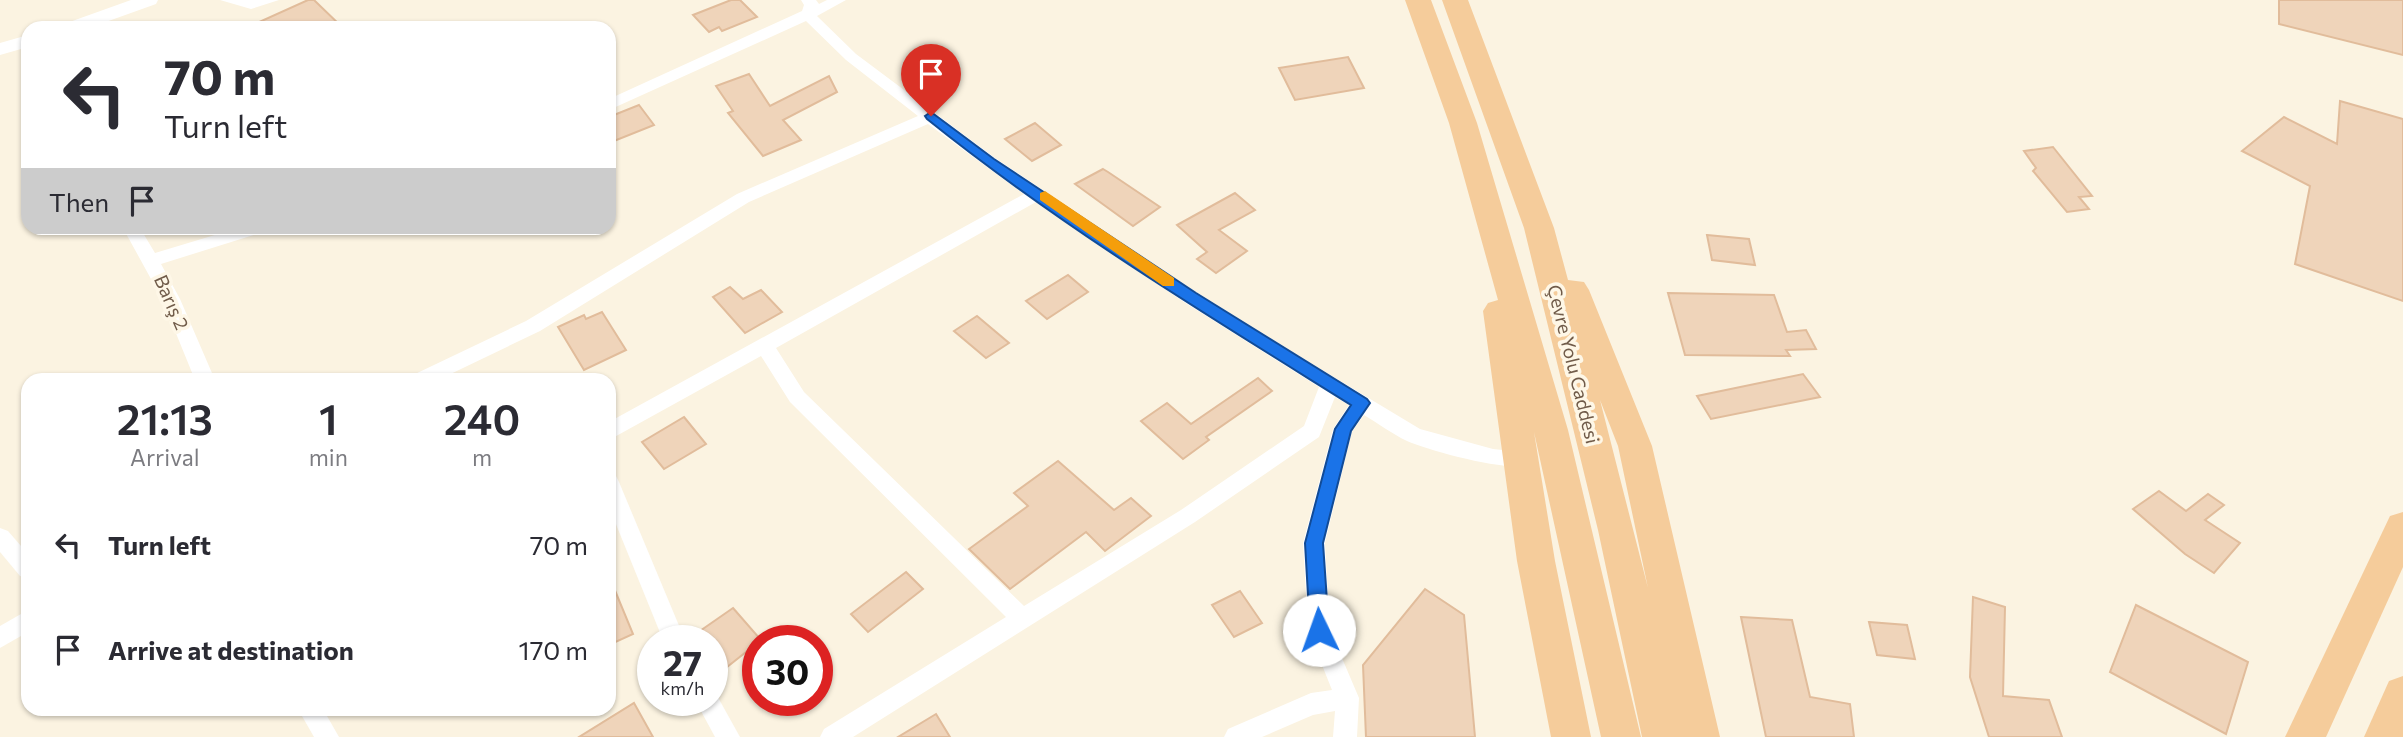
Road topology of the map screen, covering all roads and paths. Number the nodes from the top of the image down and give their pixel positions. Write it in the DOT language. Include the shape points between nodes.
graph roads {
  1 [pos="149,0"];
  2 [pos="227,0"];
  3 [pos="272,0"];
  4 [pos="839,0"];
  5 [pos="1418,0"];
  6 [pos="1455,0"];
  7 [pos="808,7"];
  8 [pos="93,21"];
  9 [pos="21,43"];
  10 [pos="0,49"];
  11 [pos="616,102"];
  12 [pos="931,116"];
  13 [pos="1039,192"];
  14 [pos="1494,228"];
  15 [pos="1539,228"];
  16 [pos="137,235"];
  17 [pos="234,235"];
  18 [pos="153,260"];
  19 [pos="765,346"];
  20 [pos="202,373"];
  21 [pos="435,373"];
  22 [pos="1330,384"];
  23 [pos="1362,403"];
  24 [pos="616,428"];
  25 [pos="1523,459"];
  26 [pos="616,499"];
  27 [pos="2403,527"];
  28 [pos="0,537"];
  29 [pos="21,561"];
  30 [pos="1023,619"];
  31 [pos="21,624"];
  32 [pos="668,625"];
  33 [pos="0,638"];
  34 [pos="2403,694"];
  35 [pos="1347,698"];
  36 [pos="314,716"];
  37 [pos="716,716"];
  38 [pos="327,737"];
  39 [pos="728,737"];
  40 [pos="832,737"];
  41 [pos="1236,737"];
  42 [pos="1345,737"];
  43 [pos="1571,737"];
  44 [pos="1621,737"];
  45 [pos="1662,737"];
  46 [pos="1700,737"];
  47 [pos="2305,737"];
  48 [pos="2384,737"];
  1 -- 8 [label="street"];
  2 -- 3 [label="street" via="251,5"];
  4 -- 7 [label="street"];
  5 -- 14 [label="highway, Çevre Yolu Caddesi" via="1464,123"];
  6 -- 15 [label="highway, Çevre Yolu Caddesi"];
  7 -- 11 [label="street"];
  7 -- 12 [label="street" via="851,57"];
  9 -- 10 [label="street"];
  12 -- 13 [label="street" via="989,162"];
  12 -- 21 [label="street" via="743,198 533,326"];
  13 -- 19 [label="street"];
  13 -- 22 [label="street" via="1190,297"];
  14 -- 25 [label="highway" via="1493,275"];
  14 -- 44 [label="highway, Çevre Yolu Caddesi" via="1551,430"];
  15 -- 45 [label="highway, Çevre Yolu Caddesi" via="1616,530"];
  15 -- 46 [label="highway" via="1570,282 1635,446"];
  16 -- 18 [label="street, Barış 2"];
  17 -- 18 [label="street"];
  18 -- 20 [label="street, Barış 2"];
  19 -- 24 [label="street"];
  19 -- 30 [label="street" via="797,397"];
  22 -- 23 [label="street"];
  22 -- 30 [label="street" via="1312,431 1188,516"];
  23 -- 25 [label="street" via="1413,435 1493,457"];
  23 -- 35 [label="street" via="1343,429 1314,543 1319,630"];
  25 -- 43 [label="highway" via="1536,561"];
  26 -- 32 [label="street"];
  27 -- 47 [label="highway"];
  28 -- 29 [label="street"];
  30 -- 40 [label="street"];
  31 -- 33 [label="street"];
  34 -- 48 [label="highway"];
  35 -- 41 [label="street" via="1311,704"];
  35 -- 42 [label="street"];
  36 -- 38 [label="street"];
  37 -- 39 [label="street"];
}
